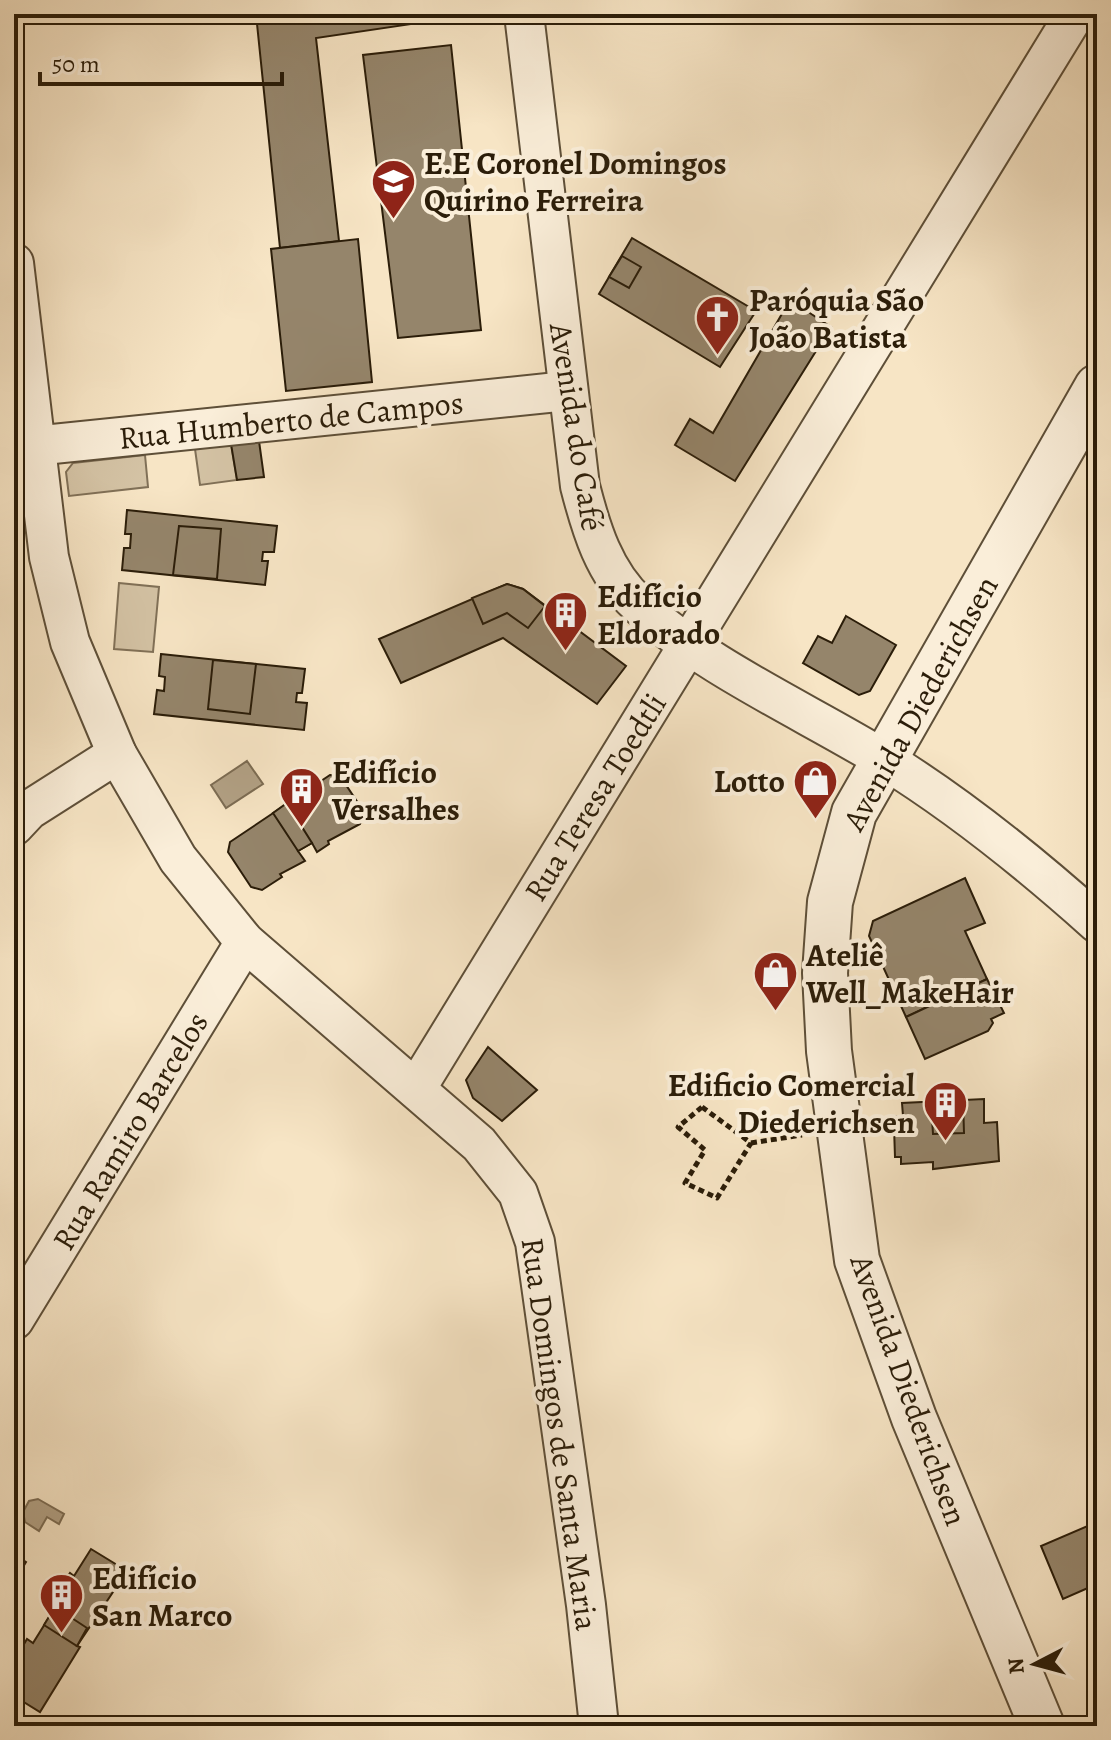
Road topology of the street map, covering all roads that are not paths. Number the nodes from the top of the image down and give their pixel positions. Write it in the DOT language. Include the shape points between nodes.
graph roads {
  1 [pos="524,14"];
  2 [pos="1075,14"];
  3 [pos="14,263"];
  4 [pos="1097,387"];
  5 [pos="567,391"];
  6 [pos="24,447"];
  7 [pos="690,644"];
  8 [pos="117,754"];
  9 [pos="884,759"];
  10 [pos="14,826"];
  11 [pos="1097,923"];
  12 [pos="245,942"];
  13 [pos="416,1089"];
  14 [pos="24,1281"];
  15 [pos="14,1320"];
  16 [pos="599,1726"];
  17 [pos="1042,1726"];
  1 -- 5 [label="street, Avenida do Café"];
  2 -- 7 [label="street, Rua Teresa Toedtli"];
  3 -- 6 [label="street, Rua Domingos de Santa Maria"];
  4 -- 9 [label="street, Avenida Diederichsen"];
  5 -- 6 [label="street, Rua Humberto de Campos"];
  5 -- 7 [label="street, Avenida do Café" via="580,486 596,546 636,603"];
  6 -- 8 [label="street, Rua Domingos de Santa Maria" via="63,615"];
  7 -- 9 [label="street, Avenida do Café"];
  7 -- 13 [label="street, Rua Teresa Toedtli"];
  8 -- 10 [label="street" via="29,810"];
  8 -- 12 [label="street, Rua Domingos de Santa Maria" via="178,859"];
  9 -- 11 [label="street, Avenida do Café" via="1017,853"];
  9 -- 17 [label="street, Avenida Diederichsen" via="849,826 830,902 825,973 829,1051 857,1260 914,1418"];
  12 -- 13 [label="street, Rua Domingos de Santa Maria"];
  12 -- 14 [label="street, Rua Ramiro Barcelos"];
  13 -- 16 [label="street, Rua Domingos de Santa Maria" via="479,1144 507,1177 535,1242"];
  14 -- 15 [label="street, Rua Ramiro Barcelos"];
}
